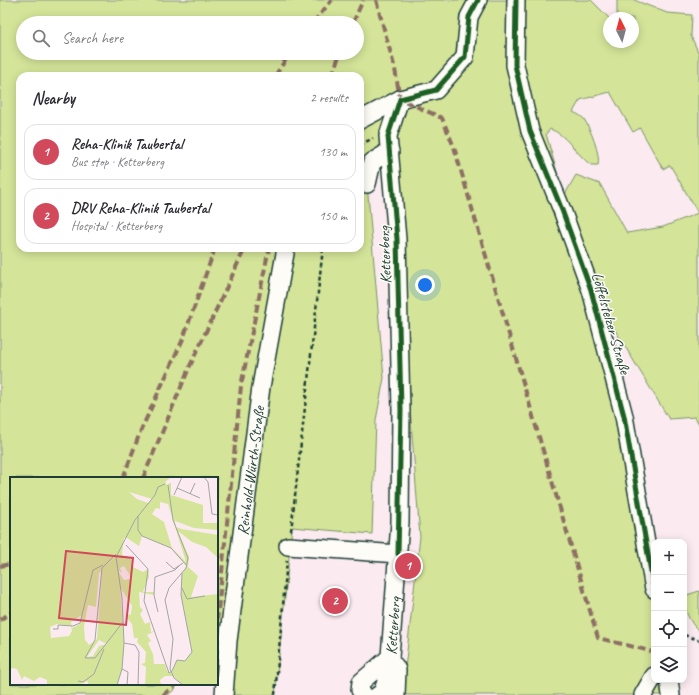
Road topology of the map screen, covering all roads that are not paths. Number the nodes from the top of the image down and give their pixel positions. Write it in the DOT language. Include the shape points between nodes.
graph roads {
  1 [pos="478,0"];
  2 [pos="516,0"];
  3 [pos="400,99"];
  4 [pos="364,118"];
  5 [pos="390,151"];
  6 [pos="366,184"];
  7 [pos="285,252"];
  8 [pos="288,546"];
  9 [pos="398,554"];
  10 [pos="652,575"];
  11 [pos="390,657"];
  12 [pos="651,681"];
  13 [pos="669,683"];
  14 [pos="224,695"];
  15 [pos="364,695"];
  16 [pos="378,695"];
  17 [pos="396,695"];
  18 [pos="643,695"];
  19 [pos="671,695"];
  1 -- 3 [label="street" via="469,16 465,57 436,90"];
  2 -- 10 [label="street, Löffelstelzer Straße" via="515,65 530,131 591,290 624,416"];
  3 -- 4 [label="street"];
  3 -- 5 [label="street, Ketterberg" via="388,136"];
  5 -- 6 [label="street" via="372,162"];
  5 -- 9 [label="street, Ketterberg" via="397,239 401,395"];
  7 -- 14 [label="street, Reinhold-Würth-Straße" via="261,387 228,641"];
  8 -- 9 [label="street"];
  9 -- 11 [label="street, Ketterberg"];
  11 -- 15 [label="street" via="361,682 360,690"];
  11 -- 16 [label="street" via="388,676 382,693"];
  11 -- 17 [label="street, Ketterberg" via="397,670"];
  12 -- 18 [label="street"];
  13 -- 19 [label="street"];
}
